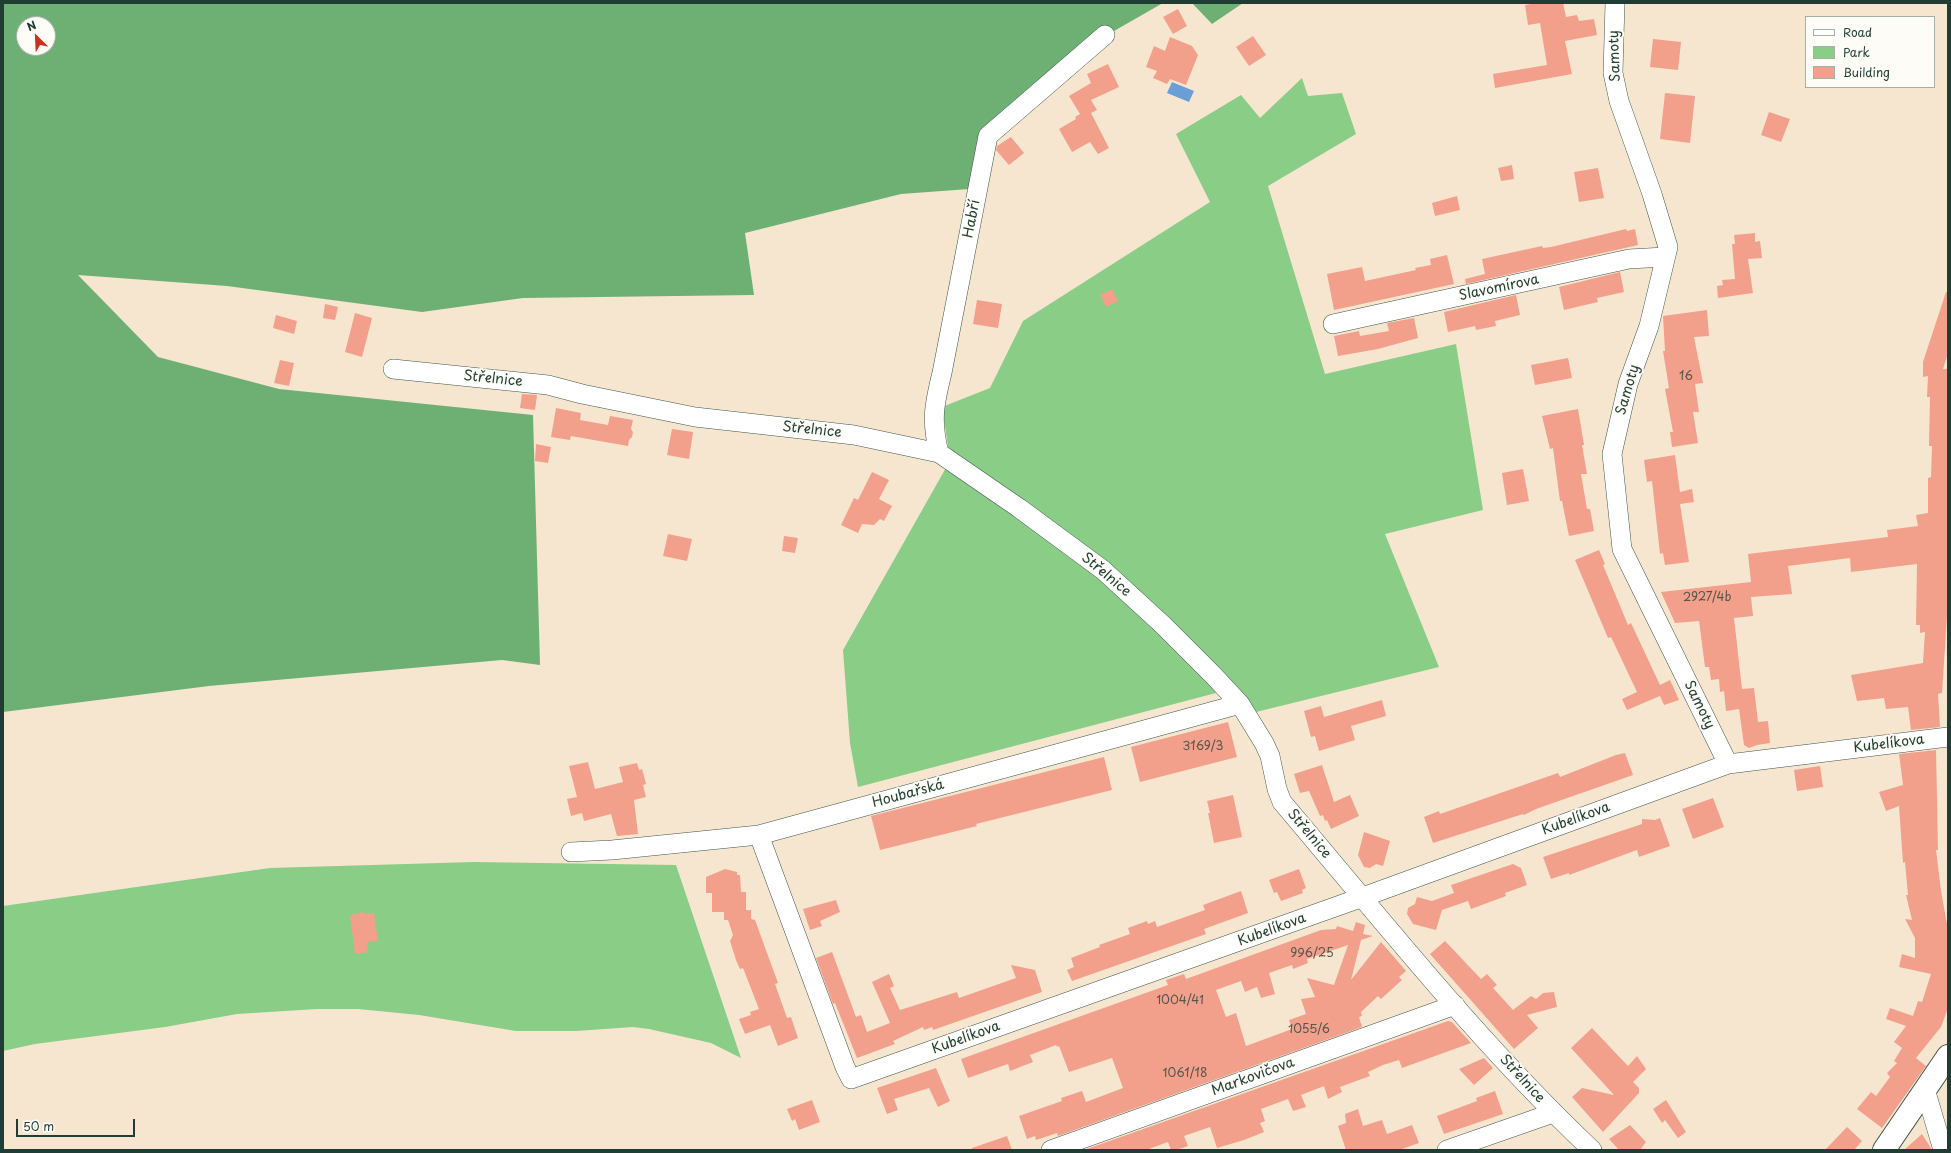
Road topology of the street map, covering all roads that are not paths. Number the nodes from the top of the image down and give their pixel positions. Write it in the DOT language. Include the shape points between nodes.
graph roads {
  1 [pos="1615,3"];
  2 [pos="1105,35"];
  3 [pos="1665,257"];
  4 [pos="1333,324"];
  5 [pos="393,369"];
  6 [pos="939,453"];
  7 [pos="1240,704"];
  8 [pos="1948,737"];
  9 [pos="1728,764"];
  10 [pos="760,835"];
  11 [pos="571,852"];
  12 [pos="1363,898"];
  13 [pos="1454,1005"];
  14 [pos="1948,1056"];
  15 [pos="1926,1089"];
  16 [pos="1553,1113"];
  17 [pos="1051,1150"];
  18 [pos="1447,1150"];
  19 [pos="1592,1150"];
  20 [pos="1884,1150"];
  21 [pos="1943,1150"];
  1 -- 3 [label="street, Samoty" via="1613,73 1619,101 1668,247"];
  2 -- 6 [label="street, Habří" via="988,136 934,405 934,433"];
  3 -- 4 [label="street, Slavomírova" via="1628,260"];
  3 -- 9 [label="street, Samoty" via="1649,326 1628,384 1612,454 1622,549"];
  5 -- 6 [label="street, Střelnice" via="548,385 695,417 854,435"];
  6 -- 7 [label="street, Střelnice" via="1104,570 1168,630"];
  7 -- 10 [label="street, Houbařská"];
  7 -- 12 [label="street, Střelnice" via="1270,756 1282,802"];
  8 -- 9 [label="street, Kubelíkova"];
  9 -- 12 [label="street, Kubelíkova"];
  10 -- 11 [label="street, Houbařská"];
  10 -- 12 [label="street, Kubelíkova" via="851,1079"];
  12 -- 13 [label="street, Střelnice"];
  13 -- 16 [label="street, Střelnice"];
  13 -- 17 [label="street, Markovičova"];
  14 -- 15 [label="street"];
  15 -- 20 [label="street"];
  15 -- 21 [label="street"];
  16 -- 18 [label="street"];
  16 -- 19 [label="street, Střelnice"];
}
